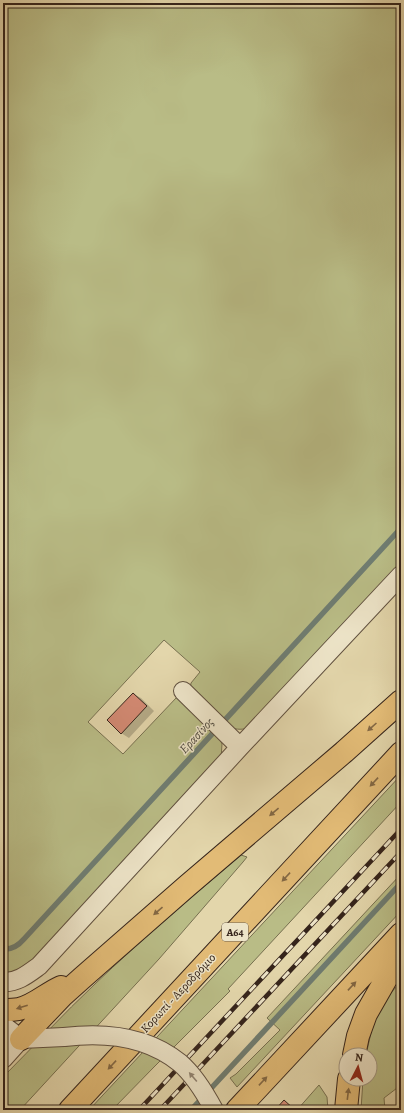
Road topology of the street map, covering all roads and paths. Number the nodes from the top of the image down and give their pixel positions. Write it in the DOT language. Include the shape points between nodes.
graph roads {
  1 [pos="401,575"];
  2 [pos="183,691"];
  3 [pos="401,701"];
  4 [pos="235,742"];
  5 [pos="401,754"];
  6 [pos="401,934"];
  7 [pos="401,958"];
  8 [pos="82,978"];
  9 [pos="3,982"];
  10 [pos="3,1010"];
  11 [pos="3,1025"];
  12 [pos="22,1039"];
  13 [pos="356,1047"];
  14 [pos="3,1059"];
  15 [pos="349,1087"];
  16 [pos="70,1110"];
  17 [pos="214,1110"];
  18 [pos="237,1110"];
  19 [pos="346,1110"];
  1 -- 4 [label="street"];
  2 -- 4 [label="street"];
  3 -- 8 [label="highway, one-way"];
  4 -- 9 [label="street" via="39,966 15,981"];
  5 -- 16 [label="highway, Κορωπί - Αεροδρόμιο / Α64, one-way"];
  18 -- 6 [label="highway, one-way"];
  7 -- 13 [label="highway" via="366,1014"];
  8 -- 10 [label="highway, one-way" via="19,1009"];
  8 -- 12 [label="highway"];
  11 -- 12 [label="street"];
  12 -- 14 [label="street"];
  17 -- 12 [label="street, one-way, bridge" via="199,1085 181,1064 145,1043 85,1034"];
  19 -- 15 [label="highway, one-way"];
}
